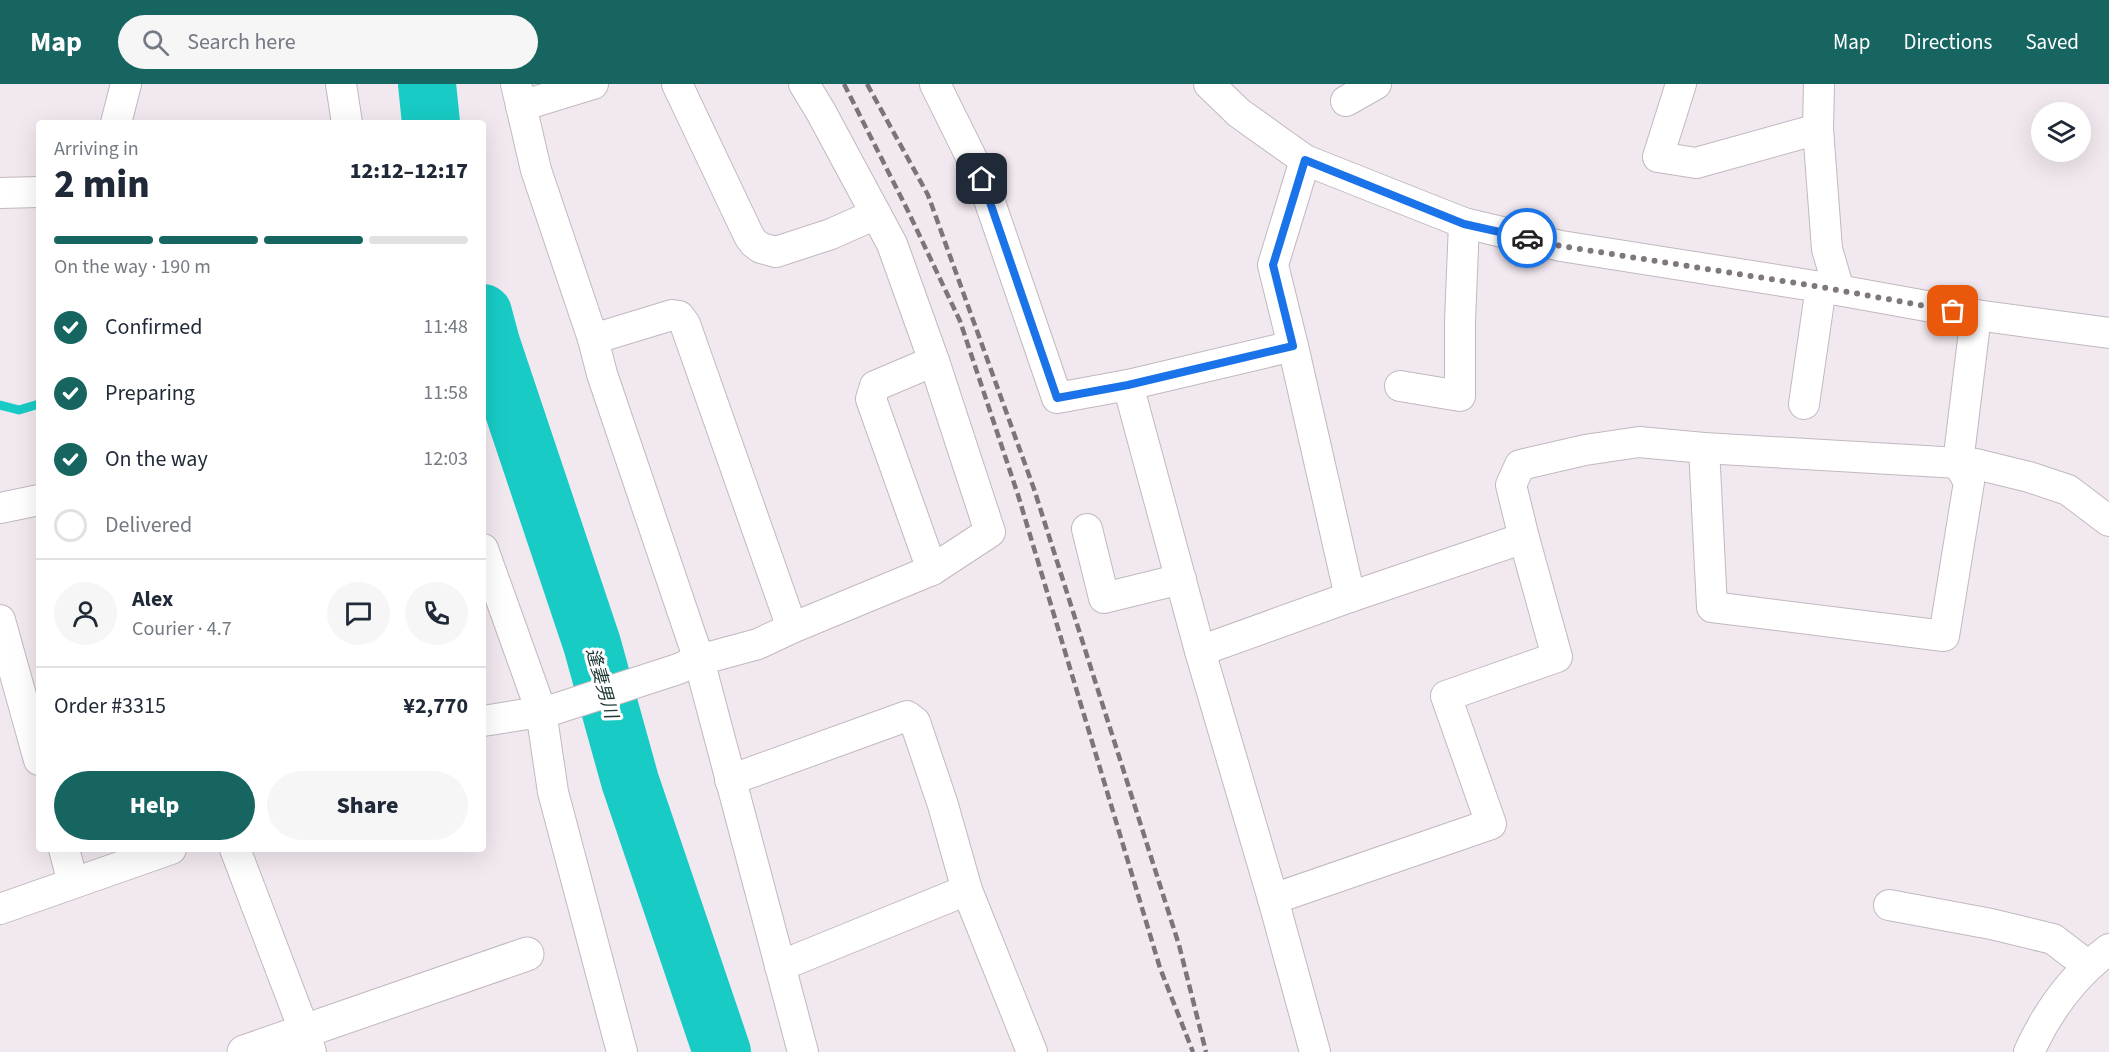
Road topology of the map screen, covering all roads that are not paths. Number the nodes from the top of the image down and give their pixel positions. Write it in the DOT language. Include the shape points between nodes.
graph roads {
  1 [pos="126,84"];
  2 [pos="341,84"];
  3 [pos="593,84"];
  4 [pos="677,84"];
  5 [pos="804,84"];
  6 [pos="935,84"];
  7 [pos="1209,84"];
  8 [pos="1376,84"];
  9 [pos="1682,84"];
  10 [pos="1819,84"];
  11 [pos="518,95"];
  12 [pos="1346,101"];
  13 [pos="117,120"];
  14 [pos="345,120"];
  15 [pos="1818,129"];
  16 [pos="1305,160"];
  17 [pos="36,192"];
  18 [pos="0,194"];
  19 [pos="876,214"];
  20 [pos="1464,224"];
  21 [pos="1830,289"];
  22 [pos="1976,315"];
  23 [pos="2109,333"];
  24 [pos="593,339"];
  25 [pos="1293,346"];
  26 [pos="934,361"];
  27 [pos="1128,385"];
  28 [pos="1400,386"];
  29 [pos="1804,404"];
  30 [pos="1704,448"];
  31 [pos="1958,463"];
  32 [pos="36,501"];
  33 [pos="0,508"];
  34 [pos="2109,521"];
  35 [pos="1087,529"];
  36 [pos="1524,538"];
  37 [pos="486,557"];
  38 [pos="932,570"];
  39 [pos="1181,579"];
  40 [pos="1350,597"];
  41 [pos="0,620"];
  42 [pos="792,628"];
  43 [pos="1200,651"];
  44 [pos="688,664"];
  45 [pos="547,710"];
  46 [pos="486,721"];
  47 [pos="36,749"];
  48 [pos="730,780"];
  49 [pos="65,852"];
  50 [pos="162,852"];
  51 [pos="236,852"];
  52 [pos="73,883"];
  53 [pos="967,890"];
  54 [pos="1273,899"];
  55 [pos="1889,905"];
  56 [pos="0,909"];
  57 [pos="527,954"];
  58 [pos="2098,957"];
  59 [pos="780,966"];
  60 [pos="308,1041"];
  61 [pos="244,1052"];
  62 [pos="622,1052"];
  63 [pos="803,1052"];
  64 [pos="1032,1052"];
  65 [pos="1315,1052"];
  66 [pos="2029,1052"];
  1 -- 13 [label="street"];
  2 -- 14 [label="street"];
  3 -- 11 [label="street"];
  4 -- 19 [label="street" via="749,236 761,248 776,252"];
  5 -- 19 [label="street"];
  6 -- 27 [label="street" via="982,179 1057,398"];
  7 -- 16 [label="street" via="1239,112"];
  8 -- 12 [label="street"];
  9 -- 15 [label="street" via="1658,157 1696,163"];
  10 -- 15 [label="street"];
  11 -- 24 [label="street" via="536,170"];
  15 -- 21 [label="street"];
  16 -- 20 [label="street"];
  16 -- 25 [label="street" via="1273,265"];
  17 -- 18 [label="street"];
  19 -- 26 [label="street" via="892,244"];
  20 -- 21 [label="street" via="1561,246"];
  20 -- 28 [label="street" via="1460,396"];
  21 -- 22 [label="street"];
  21 -- 29 [label="street"];
  22 -- 23 [label="street"];
  22 -- 31 [label="street"];
  24 -- 42 [label="street" via="672,315 679,316 685,324"];
  24 -- 44 [label="street"];
  25 -- 27 [label="street"];
  25 -- 40 [label="street"];
  26 -- 38 [label="street" via="990,532"];
  26 -- 38 [label="street" via="875,386 870,399"];
  27 -- 39 [label="street"];
  30 -- 31 [label="street"];
  30 -- 31 [label="street" via="1712,608 1944,636 1969,482"];
  30 -- 36 [label="street" via="1640,442 1521,465 1511,485"];
  31 -- 34 [label="street" via="1986,466 2068,490"];
  32 -- 33 [label="street"];
  35 -- 39 [label="street" via="1104,598"];
  36 -- 40 [label="street"];
  36 -- 54 [label="street" via="1557,657 1446,696 1491,824"];
  37 -- 45 [label="street"];
  38 -- 42 [label="street"];
  39 -- 43 [label="street"];
  40 -- 43 [label="street"];
  41 -- 47 [label="street"];
  42 -- 44 [label="street" via="758,644"];
  43 -- 54 [label="street"];
  44 -- 45 [label="street"];
  44 -- 48 [label="street"];
  45 -- 46 [label="street"];
  45 -- 62 [label="street" via="553,792"];
  48 -- 53 [label="street" via="907,716 915,722"];
  48 -- 59 [label="street"];
  49 -- 52 [label="street"];
  50 -- 52 [label="street"];
  51 -- 60 [label="street"];
  52 -- 56 [label="street"];
  53 -- 59 [label="street"];
  53 -- 64 [label="street"];
  54 -- 65 [label="street"];
  55 -- 58 [label="street" via="2053,939"];
  57 -- 60 [label="street"];
  58 -- 66 [label="street" via="2048,1013"];
  59 -- 63 [label="street"];
  60 -- 61 [label="street"];
}
